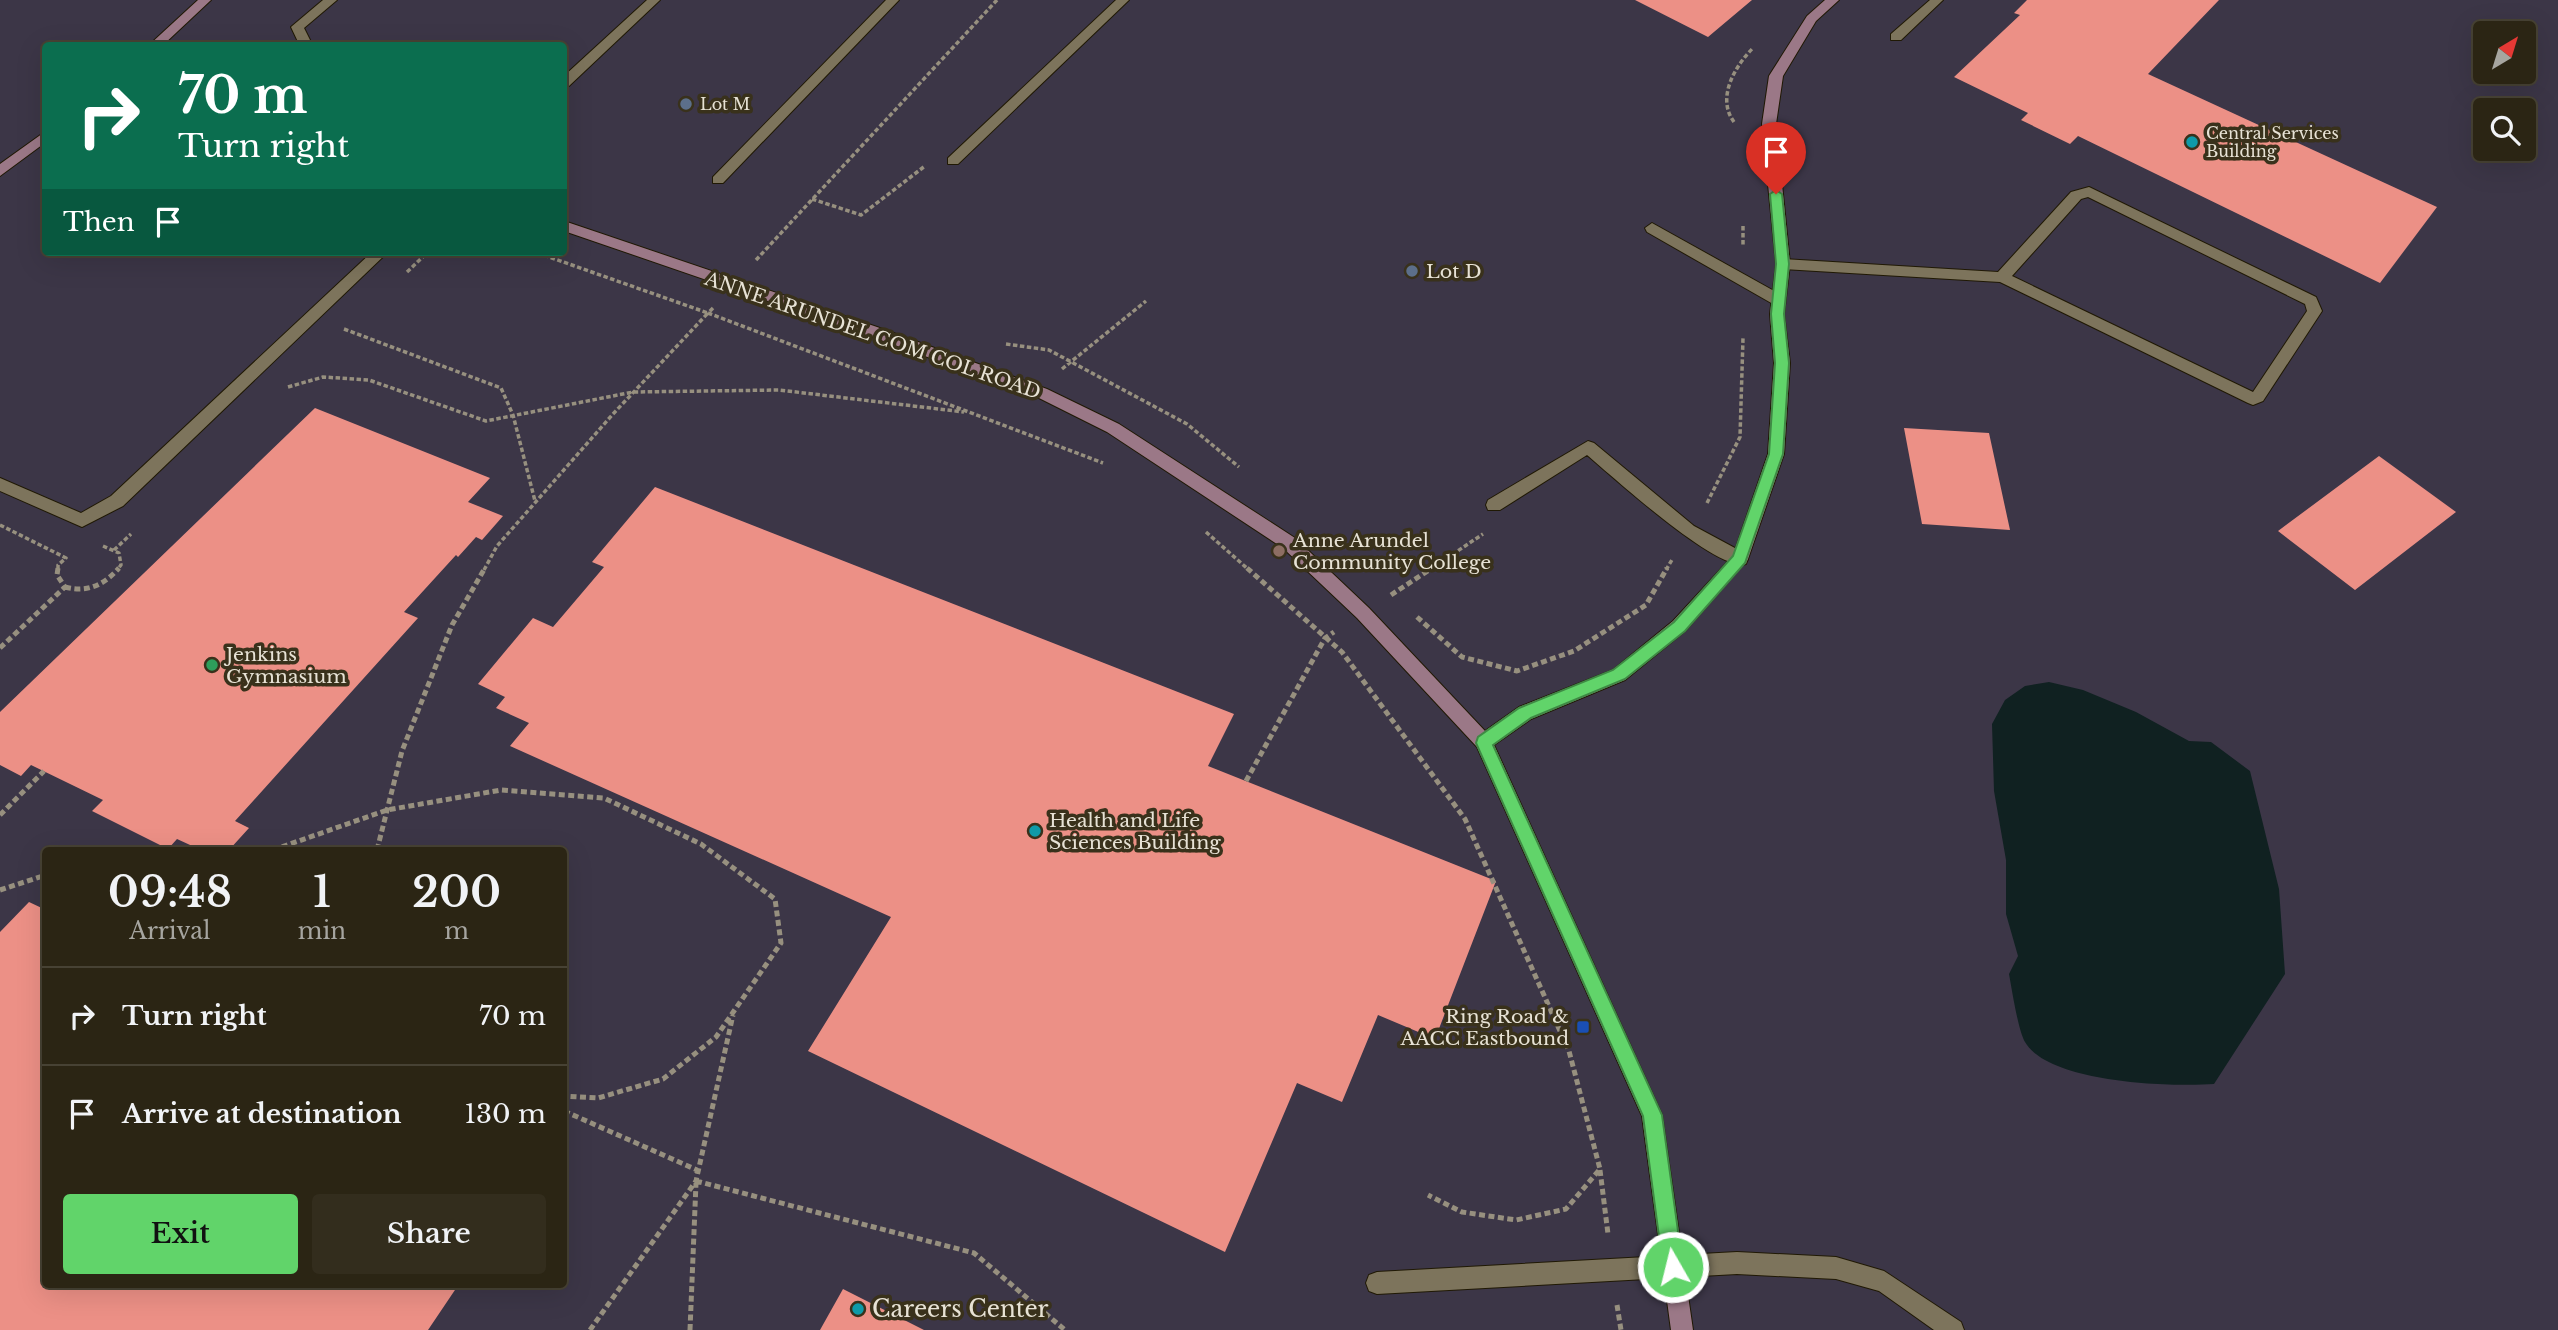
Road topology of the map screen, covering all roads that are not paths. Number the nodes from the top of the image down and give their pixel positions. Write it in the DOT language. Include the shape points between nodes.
graph roads {
  1 [pos="205,0"];
  2 [pos="331,0"];
  3 [pos="654,0"];
  4 [pos="893,0"];
  5 [pos="1123,0"];
  6 [pos="1833,0"];
  7 [pos="1937,0"];
  8 [pos="1896,37"];
  9 [pos="158,42"];
  10 [pos="305,42"];
  11 [pos="567,80"];
  12 [pos="42,138"];
  13 [pos="953,161"];
  14 [pos="0,171"];
  15 [pos="718,180"];
  16 [pos="567,227"];
  17 [pos="1651,228"];
  18 [pos="377,256"];
  19 [pos="1783,264"];
  20 [pos="2003,277"];
  21 [pos="1778,300"];
  22 [pos="0,484"];
  23 [pos="1494,505"];
  24 [pos="1740,559"];
  25 [pos="1484,743"];
  26 [pos="1673,1267"];
  27 [pos="1377,1283"];
  28 [pos="1682,1330"];
  29 [pos="1953,1330"];
  1 -- 9 [label="street"];
  2 -- 10 [label="lane" via="297,27"];
  3 -- 11 [label="lane"];
  4 -- 15 [label="lane"];
  5 -- 13 [label="lane"];
  6 -- 19 [label="street" via="1811,19 1776,76 1769,124"];
  7 -- 8 [label="lane"];
  12 -- 14 [label="street"];
  16 -- 25 [label="street, ANNE ARUNDEL COM COL ROAD" via="1042,393 1113,428 1289,543 1363,613"];
  17 -- 21 [label="lane"];
  18 -- 22 [label="lane" via="117,501 82,520"];
  19 -- 20 [label="lane"];
  19 -- 21 [label="street"];
  20 -- 20 [label="lane" via="2076,195 2089,191 2311,302 2315,311 2253,400"];
  21 -- 24 [label="street" via="1782,363 1776,454"];
  23 -- 24 [label="lane" via="1588,447 1688,531"];
  24 -- 25 [label="street" via="1679,626 1619,675 1525,713"];
  25 -- 26 [label="street, ANNE ARUNDEL COM COL ROAD" via="1652,1115"];
  26 -- 27 [label="lane"];
  26 -- 28 [label="street, ANNE ARUNDEL COM COL ROAD"];
  26 -- 29 [label="lane" via="1836,1268 1884,1282"];
}
